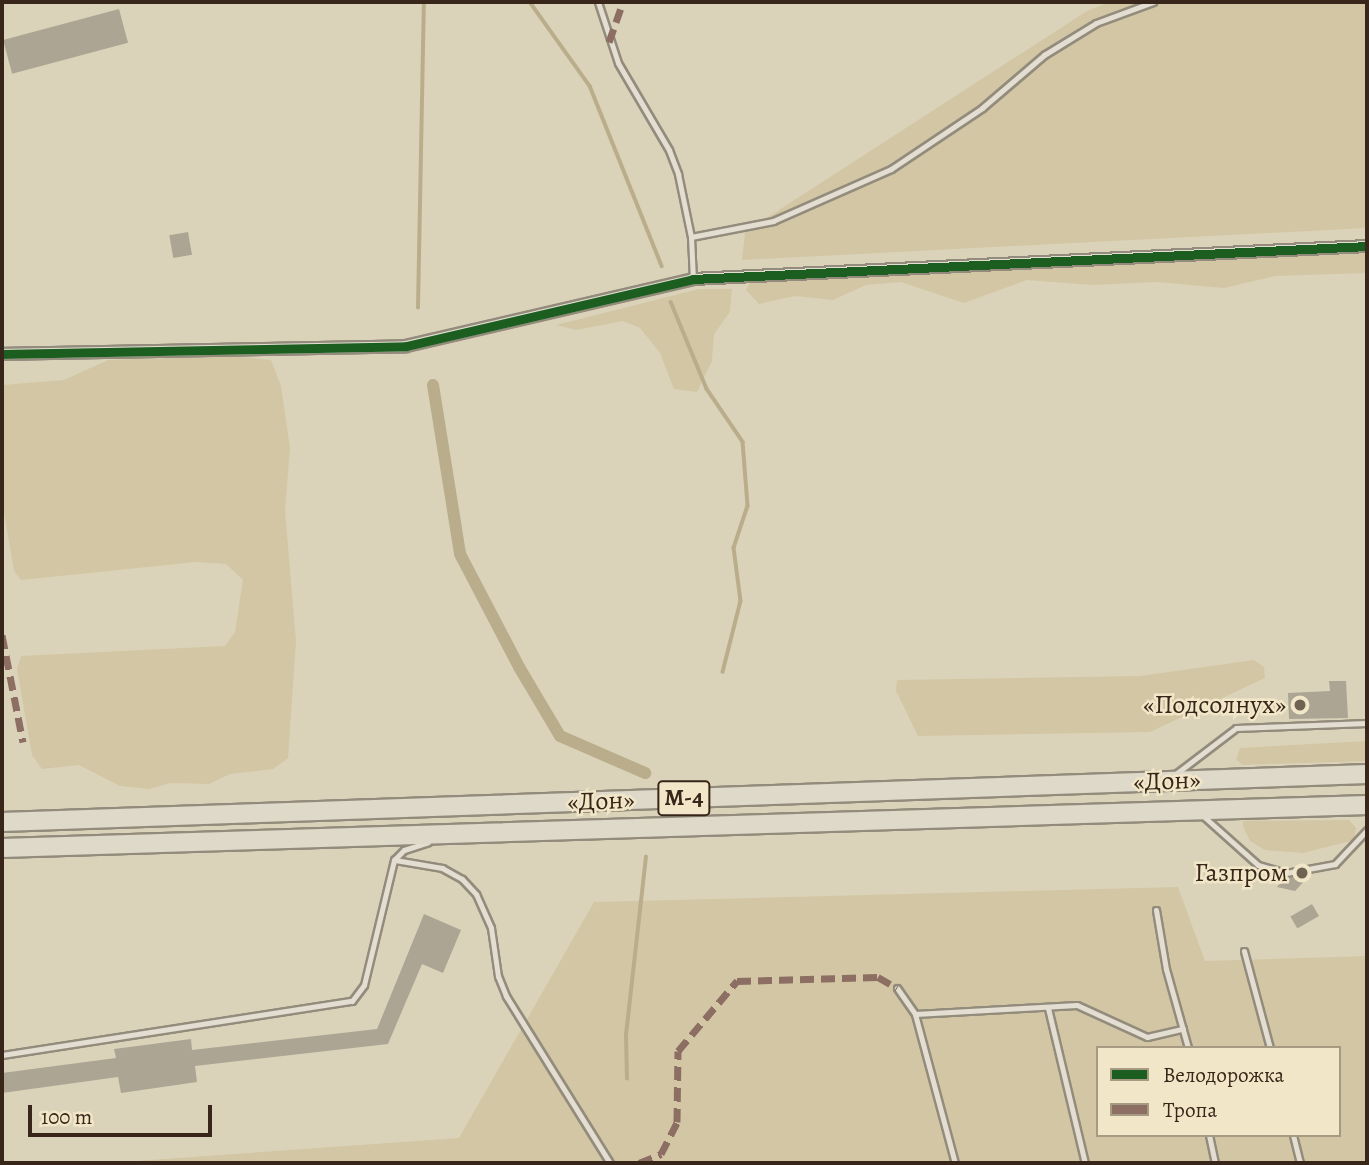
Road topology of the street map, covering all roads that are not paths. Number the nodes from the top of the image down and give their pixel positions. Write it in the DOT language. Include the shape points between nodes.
graph roads {
  1 [pos="598,2"];
  2 [pos="1153,2"];
  3 [pos="691,237"];
  4 [pos="1367,246"];
  5 [pos="693,279"];
  6 [pos="2,354"];
  7 [pos="1367,723"];
  8 [pos="1367,774"];
  9 [pos="1167,781"];
  10 [pos="1367,805"];
  11 [pos="1199,812"];
  12 [pos="2,822"];
  13 [pos="1367,830"];
  14 [pos="471,832"];
  15 [pos="2,848"];
  16 [pos="394,860"];
  17 [pos="1156,910"];
  18 [pos="1244,951"];
  19 [pos="897,988"];
  20 [pos="1048,1008"];
  21 [pos="915,1014"];
  22 [pos="1183,1029"];
  23 [pos="1187,1046"];
  24 [pos="1268,1046"];
  25 [pos="2,1055"];
  26 [pos="1210,1137"];
  27 [pos="1294,1137"];
  28 [pos="610,1163"];
  29 [pos="955,1163"];
  30 [pos="1086,1163"];
  31 [pos="1216,1163"];
  32 [pos="1300,1163"];
  1 -- 3 [label="lane" via="618,63 669,150"];
  2 -- 3 [label="lane" via="1096,23 1055,49 982,108 891,169 773,221"];
  3 -- 5 [label="lane"];
  4 -- 5 [label="street"];
  5 -- 6 [label="street" via="406,346"];
  7 -- 9 [label="lane" via="1236,728"];
  8 -- 9 [label="highway, «Дон» / М-4"];
  9 -- 12 [label="highway, «Дон» / М-4"];
  10 -- 11 [label="highway, «Дон» / М-4"];
  11 -- 13 [label="lane" via="1258,865 1286,873 1335,863"];
  11 -- 14 [label="highway, «Дон» / М-4"];
  14 -- 15 [label="highway, «Дон» / М-4"];
  14 -- 16 [label="lane" via="414,845"];
  16 -- 25 [label="lane" via="364,985 352,1001"];
  16 -- 28 [label="lane" via="442,868 476,894 491,928 498,976 506,996"];
  17 -- 22 [label="lane"];
  18 -- 24 [label="lane"];
  19 -- 21 [label="lane"];
  20 -- 21 [label="lane"];
  20 -- 22 [label="lane" via="1077,1005 1147,1037"];
  20 -- 30 [label="lane"];
  21 -- 29 [label="lane"];
  22 -- 23 [label="lane"];
  26 -- 31 [label="lane"];
  27 -- 32 [label="lane"];
}
